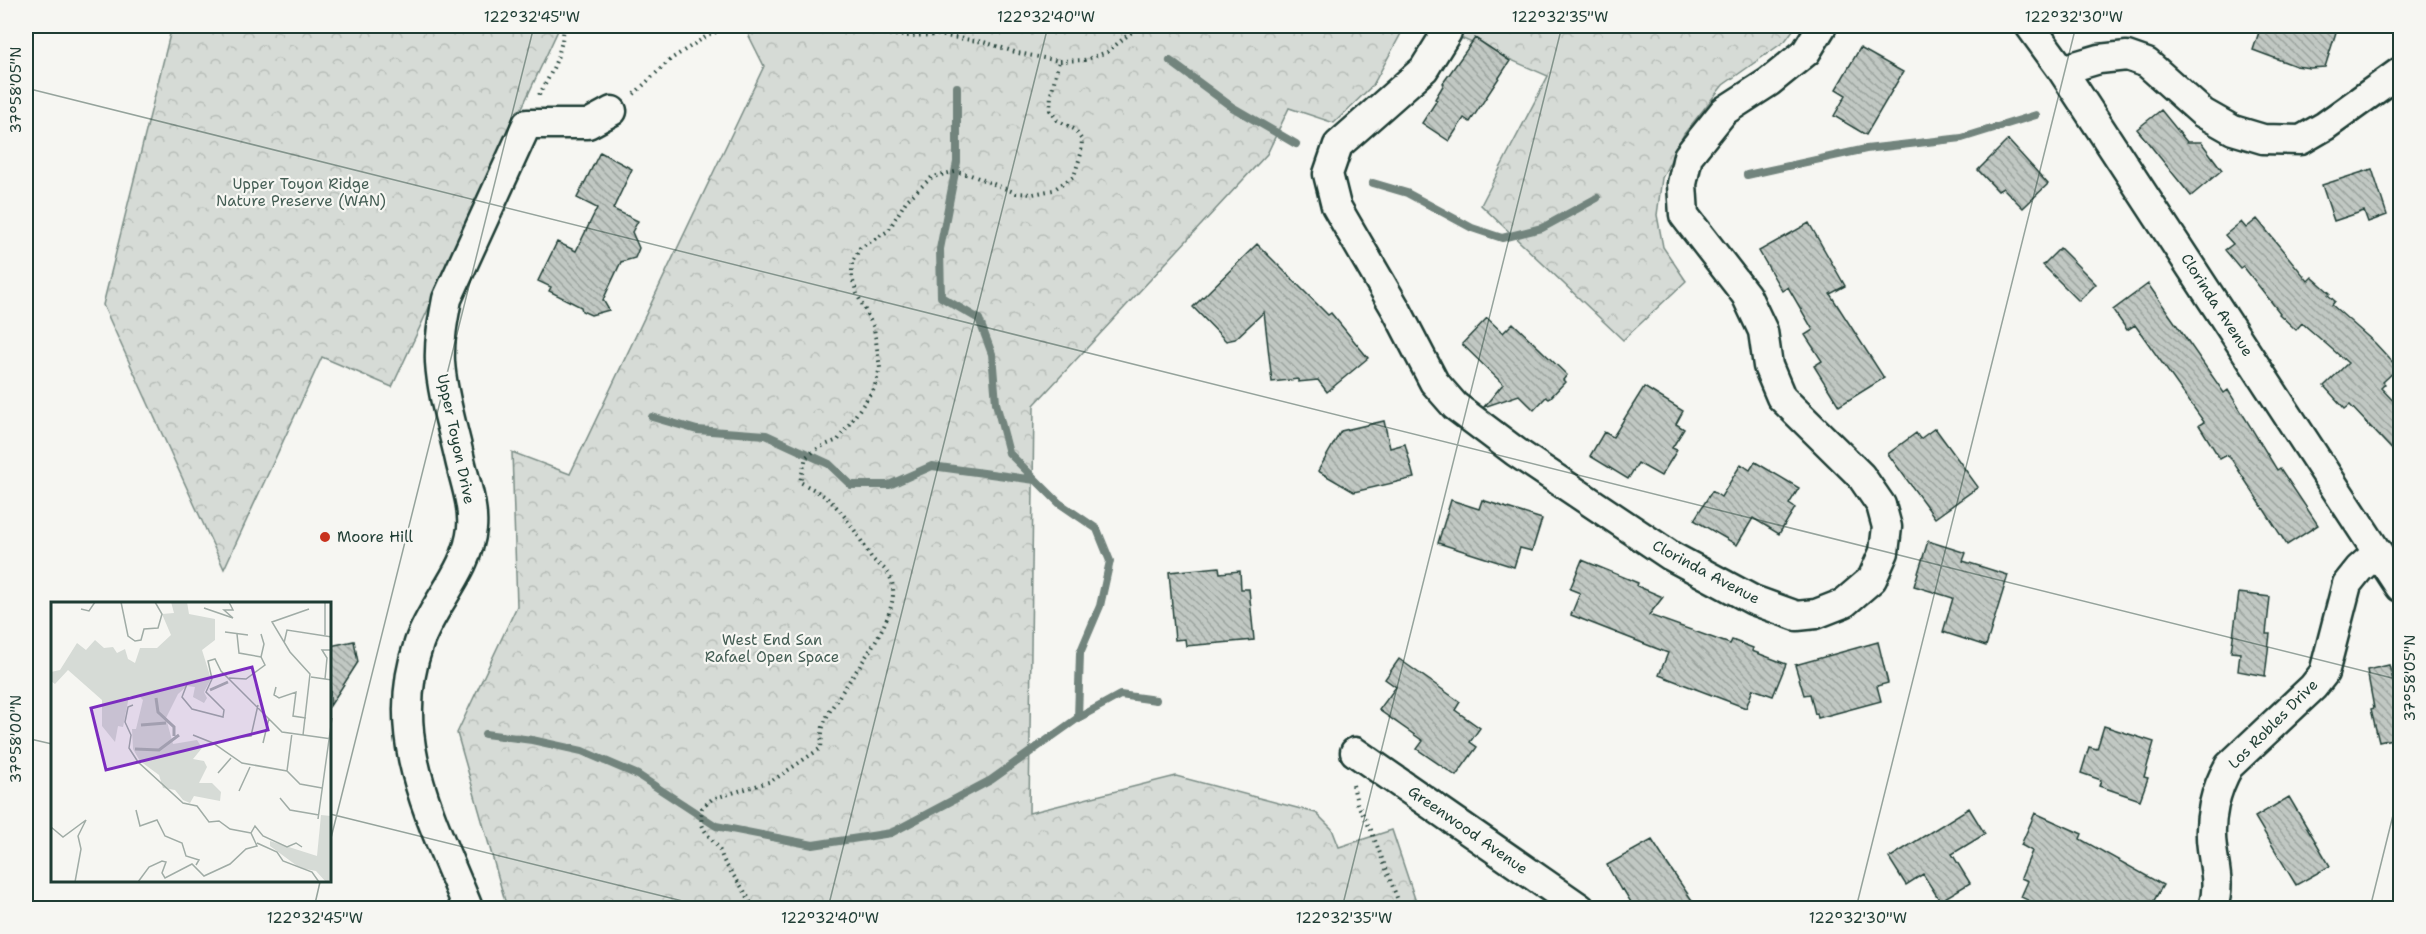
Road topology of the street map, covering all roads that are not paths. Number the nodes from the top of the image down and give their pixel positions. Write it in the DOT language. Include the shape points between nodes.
graph roads {
  1 [pos="1448,26"];
  2 [pos="1822,26"];
  3 [pos="2030,26"];
  4 [pos="2062,70"];
  5 [pos="2400,72"];
  6 [pos="612,111"];
  7 [pos="2378,552"];
  8 [pos="2400,587"];
  9 [pos="1355,752"];
  10 [pos="468,909"];
  11 [pos="1580,909"];
  12 [pos="2213,909"];
  1 -- 2 [label="street, Clorinda Avenue" via="1424,69 1338,145 1328,174 1336,206 1434,382 1455,406 1516,452 1671,556 1753,600 1797,616 1816,614 1844,603 1872,579 1884,552 1887,527 1881,505 1861,476 1781,397 1768,366 1763,331 1746,295 1684,215 1682,184 1688,156 1724,111 1806,52"];
  3 -- 4 [label="street, Clorinda Avenue"];
  4 -- 5 [label="street" via="2098,59 2127,56 2147,63 2203,113 2233,130 2263,139 2301,140"];
  4 -- 7 [label="street, Clorinda Avenue"];
  6 -- 10 [label="street, Upper Toyon Drive" via="588,124 527,124 447,299 441,329 443,384 472,526 468,550 420,641 406,710 416,777"];
  7 -- 8 [label="street, Clorinda Avenue"];
  7 -- 12 [label="street, Los Robles Drive" via="2347,584 2324,673 2229,766 2219,782 2211,827 2218,880"];
  9 -- 11 [label="street, Greenwood Avenue"];
}
